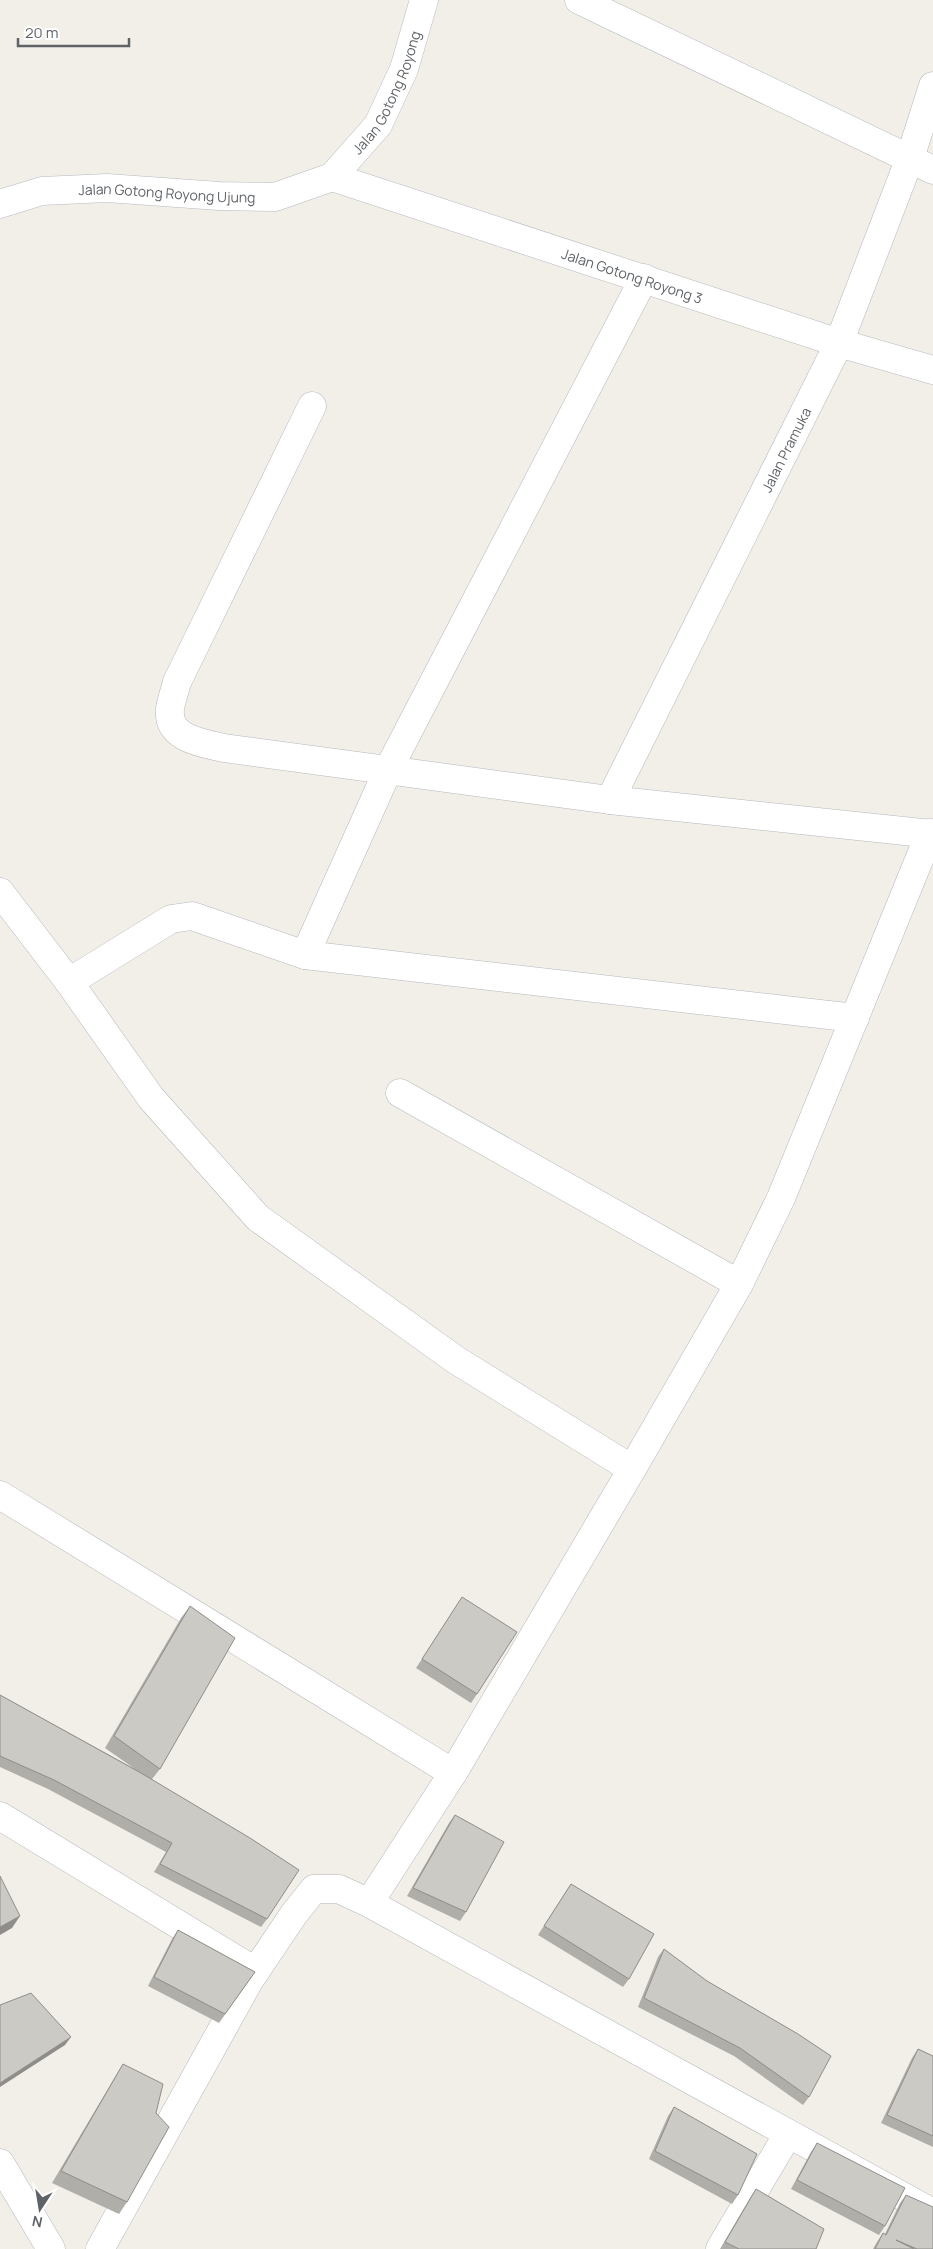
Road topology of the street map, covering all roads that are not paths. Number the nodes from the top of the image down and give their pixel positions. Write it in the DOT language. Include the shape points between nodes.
graph roads {
  1 [pos="424,0"];
  2 [pos="579,0"];
  3 [pos="933,86"];
  4 [pos="921,164"];
  5 [pos="332,177"];
  6 [pos="0,204"];
  7 [pos="644,278"];
  8 [pos="839,343"];
  9 [pos="933,370"];
  10 [pos="312,406"];
  11 [pos="388,770"];
  12 [pos="610,800"];
  13 [pos="931,834"];
  14 [pos="0,892"];
  15 [pos="305,955"];
  16 [pos="69,982"];
  17 [pos="855,1018"];
  18 [pos="400,1093"];
  19 [pos="739,1284"];
  20 [pos="632,1470"];
  21 [pos="0,1495"];
  22 [pos="452,1773"];
  23 [pos="0,1816"];
  24 [pos="369,1903"];
  25 [pos="255,1971"];
  26 [pos="788,2134"];
  27 [pos="0,2163"];
  28 [pos="933,2212"];
  29 [pos="51,2249"];
  30 [pos="100,2249"];
  31 [pos="720,2249"];
  1 -- 5 [label="street, Jalan Gotong Royong" via="404,69 378,125"];
  2 -- 4 [label="street"];
  3 -- 4 [label="street, Jalan Pramuka"];
  4 -- 8 [label="street, Jalan Pramuka"];
  5 -- 6 [label="street, Jalan Gotong Royong Ujung" via="275,197 106,188 42,190"];
  5 -- 7 [label="street, Jalan Gotong Royong 3"];
  7 -- 8 [label="street, Jalan Gotong Royong 3"];
  7 -- 11 [label="street"];
  8 -- 9 [label="street, Jalan Gotong Royong 3"];
  8 -- 12 [label="street, Jalan Pramuka"];
  10 -- 11 [label="street" via="177,682 170,719 177,731 190,741"];
  11 -- 12 [label="street"];
  11 -- 15 [label="street"];
  12 -- 13 [label="street"];
  13 -- 17 [label="street"];
  14 -- 16 [label="street"];
  15 -- 16 [label="street" via="192,916 171,919"];
  15 -- 17 [label="street"];
  16 -- 20 [label="street" via="151,1098 258,1218 456,1360"];
  17 -- 19 [label="street" via="781,1198"];
  18 -- 19 [label="street"];
  19 -- 20 [label="street"];
  20 -- 22 [label="street"];
  21 -- 22 [label="street"];
  22 -- 24 [label="street"];
  23 -- 25 [label="street"];
  24 -- 25 [label="street" via="339,1889 314,1888"];
  24 -- 26 [label="street"];
  25 -- 30 [label="street"];
  26 -- 28 [label="street"];
  26 -- 31 [label="street"];
  27 -- 29 [label="street"];
}
